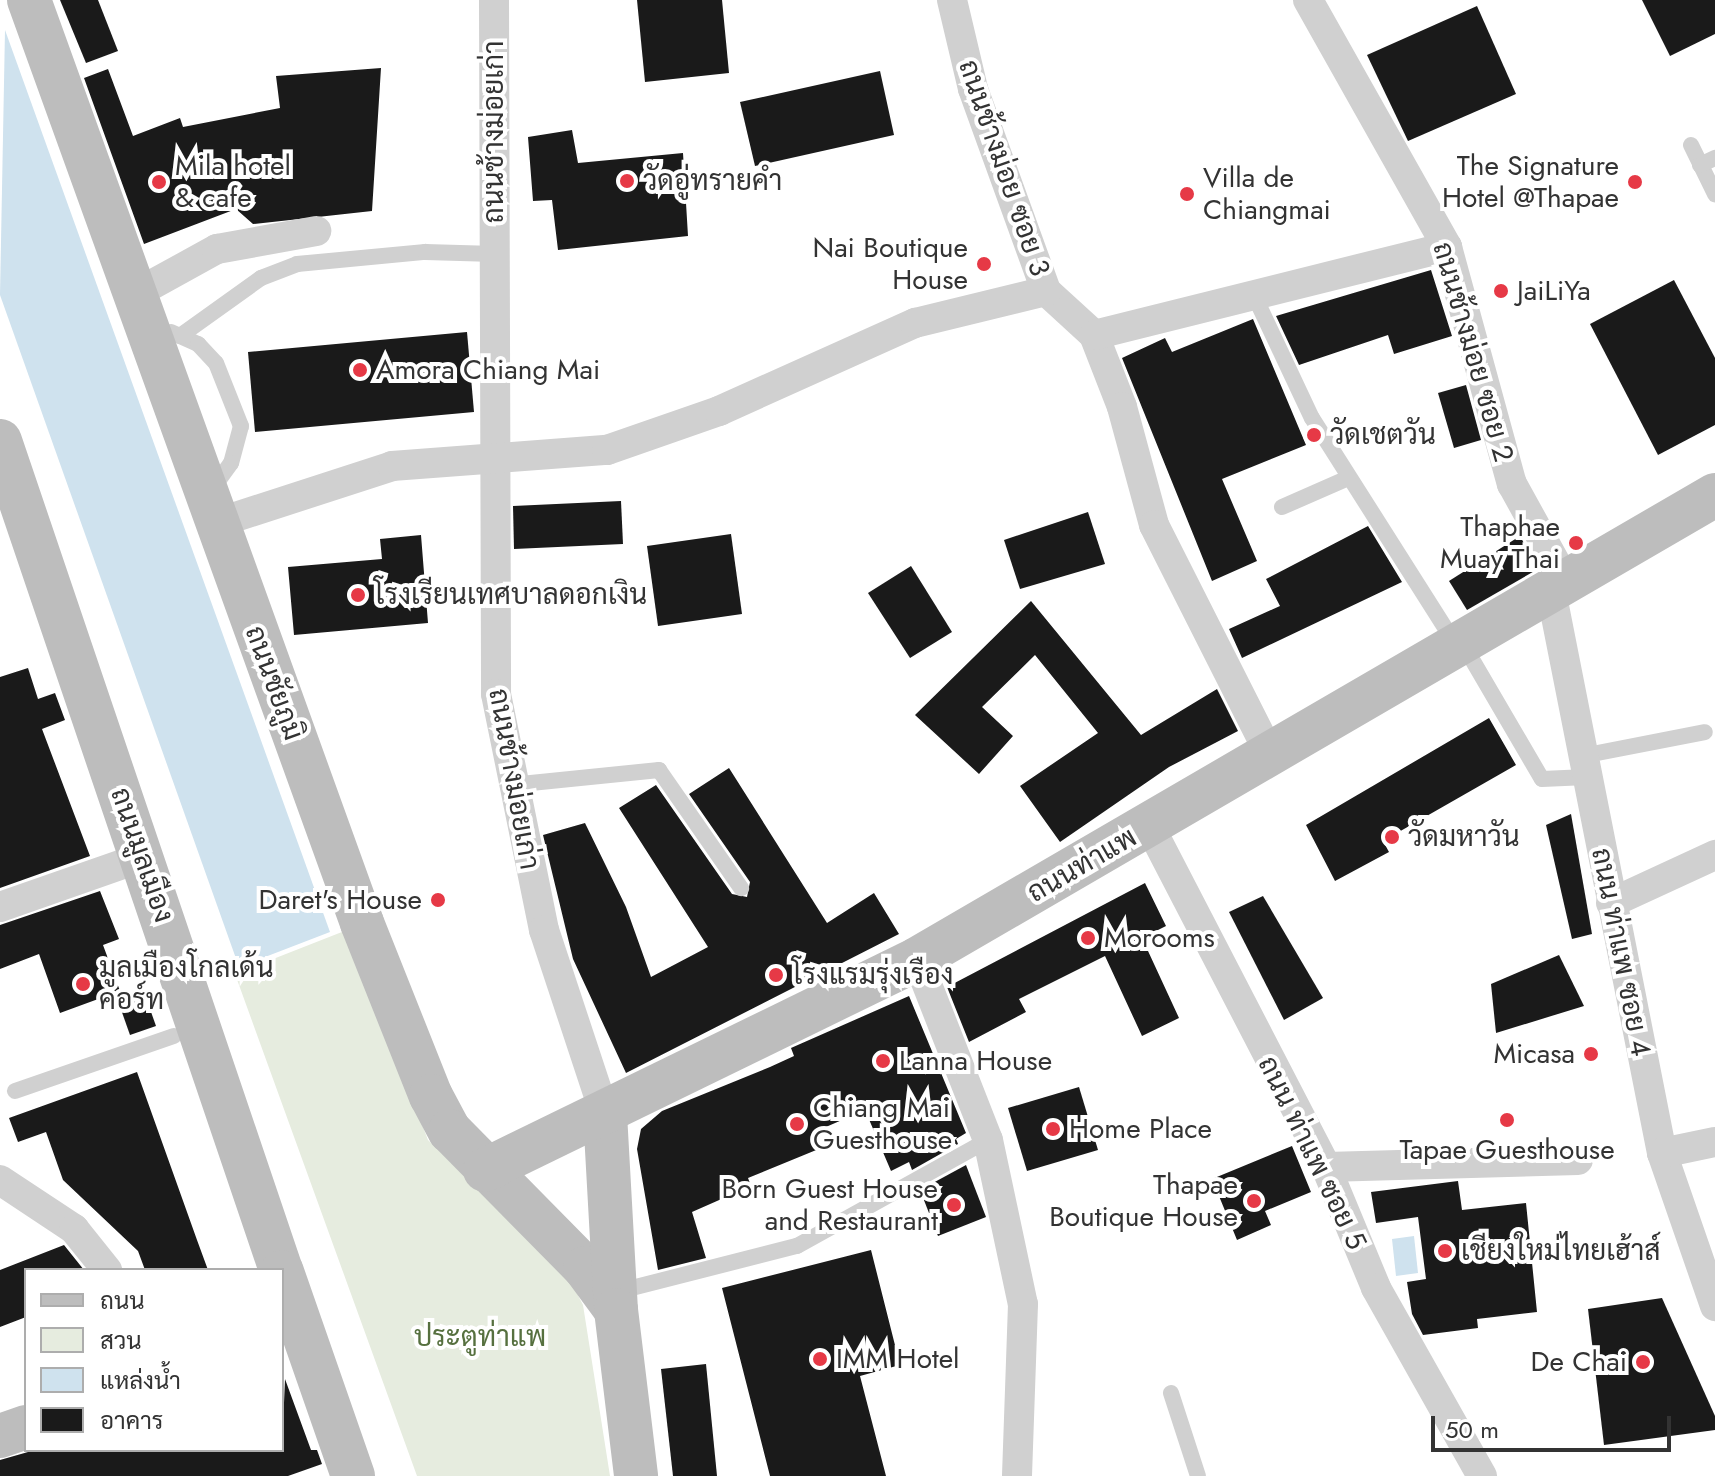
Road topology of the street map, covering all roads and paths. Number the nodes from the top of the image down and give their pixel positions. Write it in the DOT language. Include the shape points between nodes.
graph roads {
  1 [pos="494,0"];
  2 [pos="952,0"];
  3 [pos="1308,0"];
  4 [pos="22,2"];
  5 [pos="1691,145"];
  6 [pos="1708,162"];
  7 [pos="1715,194"];
  8 [pos="316,231"];
  9 [pos="1447,247"];
  10 [pos="495,254"];
  11 [pos="1046,291"];
  12 [pos="1254,295"];
  13 [pos="154,318"];
  14 [pos="1094,335"];
  15 [pos="0,441"];
  16 [pos="495,455"];
  17 [pos="1348,478"];
  18 [pos="1715,495"];
  19 [pos="1282,507"];
  20 [pos="212,509"];
  21 [pos="1558,586"];
  22 [pos="1460,645"];
  23 [pos="1705,732"];
  24 [pos="1271,757"];
  25 [pos="1584,766"];
  26 [pos="511,785"];
  27 [pos="1150,827"];
  28 [pos="1715,855"];
  29 [pos="143,857"];
  30 [pos="741,888"];
  31 [pos="1611,903"];
  32 [pos="0,907"];
  33 [pos="917,959"];
  34 [pos="174,1036"];
  35 [pos="15,1091"];
  36 [pos="605,1114"];
  37 [pos="988,1140"];
  38 [pos="1715,1142"];
  39 [pos="1662,1153"];
  40 [pos="1578,1160"];
  41 [pos="1326,1167"];
  42 [pos="485,1170"];
  43 [pos="5,1188"];
  44 [pos="105,1268"];
  45 [pos="281,1268"];
  46 [pos="284,1284"];
  47 [pos="616,1301"];
  48 [pos="1715,1306"];
  49 [pos="292,1334"];
  50 [pos="1171,1393"];
  51 [pos="24,1428"];
  52 [pos="0,1436"];
  53 [pos="353,1476"];
  54 [pos="636,1476"];
  55 [pos="1017,1476"];
  56 [pos="1198,1476"];
  57 [pos="1482,1476"];
  1 -- 10 [label="street, ถนนช้างม่อยเก่า"];
  2 -- 11 [label="street, ถนนช้างม่อย ซอย 3" via="973,89"];
  3 -- 9 [label="street, ถนนช้างม่อย ซอย 2"];
  4 -- 13 [label="main road, ถนนชัยภูมิ"];
  5 -- 6 [label="lane"];
  6 -- 7 [label="lane"];
  8 -- 13 [label="street" via="217,249"];
  9 -- 12 [label="street"];
  9 -- 21 [label="street, ถนนช้างม่อย ซอย 2" via="1512,484"];
  10 -- 13 [label="lane" via="425,252 297,264"];
  10 -- 16 [label="street, ถนนช้างม่อยเก่า"];
  11 -- 14 [label="street, ถนนช้างม่อย ซอย 3"];
  11 -- 16 [label="street" via="915,323 719,411 607,450"];
  12 -- 14 [label="street"];
  12 -- 17 [label="lane"];
  13 -- 20 [label="main road, ถนนชัยภูมิ"];
  13 -- 20 [label="lane" via="216,363 241,426"];
  14 -- 24 [label="street, ถนนช้างม่อย ซอย 3" via="1122,407 1154,525"];
  15 -- 29 [label="main road, ถนนมูลเมือง"];
  16 -- 20 [label="street" via="392,466"];
  16 -- 26 [label="street, ถนนช้างม่อยเก่า" via="496,694"];
  17 -- 19 [label="lane"];
  17 -- 22 [label="lane"];
  18 -- 21 [label="main road, ถนนท่าแพ"];
  20 -- 42 [label="main road, ถนนชัยภูมิ" via="425,1081 450,1131"];
  21 -- 22 [label="main road, ถนนท่าแพ"];
  21 -- 25 [label="street, ถนน ท่าแพ ซอย 4"];
  22 -- 24 [label="main road, ถนนท่าแพ"];
  22 -- 25 [label="lane" via="1542,779"];
  23 -- 25 [label="lane"];
  24 -- 27 [label="main road, ถนนท่าแพ"];
  25 -- 31 [label="street, ถนน ท่าแพ ซอย 4"];
  26 -- 30 [label="lane" via="659,770"];
  26 -- 36 [label="street, ถนนช้างม่อยเก่า" via="544,930"];
  27 -- 33 [label="main road, ถนนท่าแพ"];
  27 -- 41 [label="street, ถนน ท่าแพ ซอย 5"];
  28 -- 31 [label="street"];
  29 -- 32 [label="street"];
  29 -- 45 [label="main road, ถนนมูลเมือง"];
  31 -- 39 [label="street, ถนน ท่าแพ ซอย 4"];
  33 -- 36 [label="main road, ถนนท่าแพ"];
  33 -- 37 [label="street"];
  34 -- 35 [label="lane"];
  36 -- 42 [label="main road, ถนนท่าแพ"];
  36 -- 47 [label="main road"];
  37 -- 47 [label="lane" via="797,1246"];
  37 -- 55 [label="street" via="1023,1304"];
  38 -- 39 [label="street"];
  39 -- 48 [label="street, ถนน ท่าแพ ซอย 4"];
  40 -- 41 [label="street"];
  41 -- 57 [label="street, ถนน ท่าแพ ซอย 5" via="1376,1288"];
  42 -- 47 [label="main road, ถนนชัยภูมิ"];
  43 -- 44 [label="street" via="74,1229"];
  46 -- 49 [label="main road, ถนนมูลเมือง"];
  47 -- 54 [label="main road"];
  49 -- 53 [label="main road, ถนนมูลเมือง"];
  50 -- 56 [label="lane"];
  51 -- 52 [label="main road"];
}
